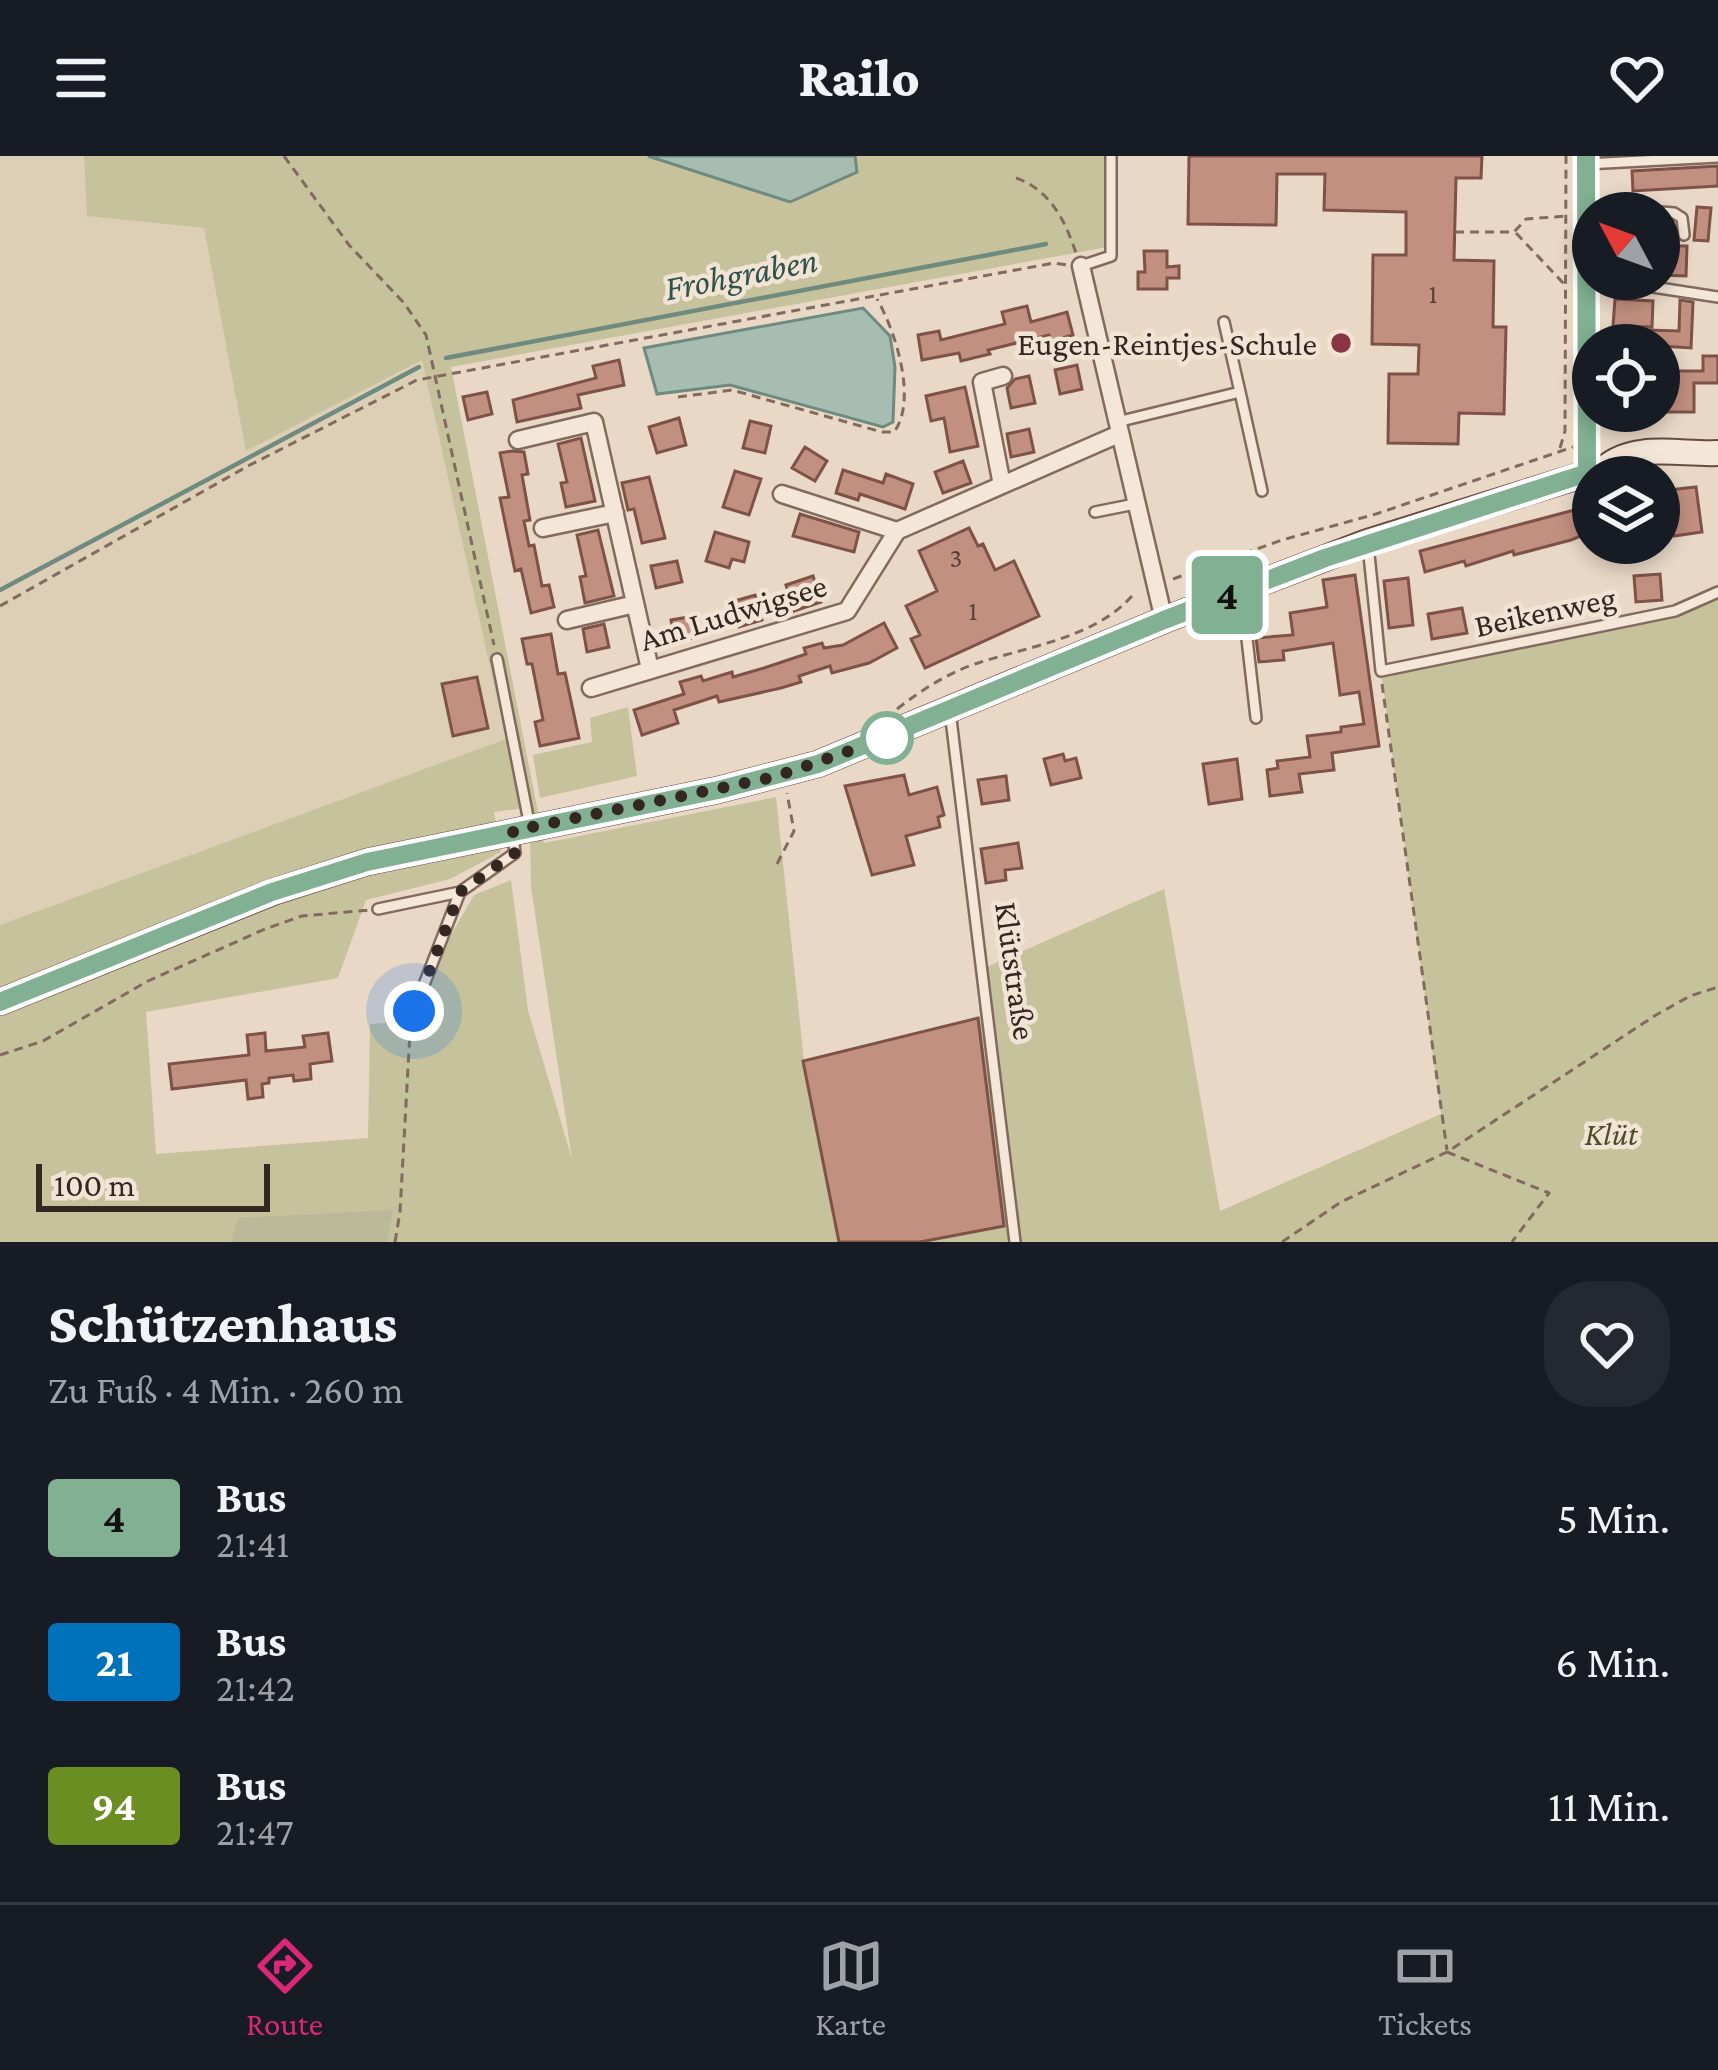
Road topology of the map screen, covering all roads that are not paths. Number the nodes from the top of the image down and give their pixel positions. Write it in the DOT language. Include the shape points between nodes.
graph roads {
  1 [pos="1111,156"];
  2 [pos="1718,157"];
  3 [pos="1586,160"];
  4 [pos="1586,192"];
  5 [pos="1680,217"];
  6 [pos="1684,235"];
  7 [pos="1081,266"];
  8 [pos="1680,291"];
  9 [pos="1718,297"];
  10 [pos="1592,300"];
  11 [pos="1224,322"];
  12 [pos="1003,376"];
  13 [pos="1240,392"];
  14 [pos="1118,428"];
  15 [pos="518,440"];
  16 [pos="1718,453"];
  17 [pos="1589,456"];
  18 [pos="1629,456"];
  19 [pos="1572,478"];
  20 [pos="1002,485"];
  21 [pos="1262,491"];
  22 [pos="782,494"];
  23 [pos="1135,504"];
  24 [pos="1095,512"];
  25 [pos="615,513"];
  26 [pos="543,528"];
  27 [pos="897,531"];
  28 [pos="1367,542"];
  29 [pos="1241,590"];
  30 [pos="1718,592"];
  31 [pos="635,604"];
  32 [pos="567,620"];
  33 [pos="1164,620"];
  34 [pos="497,659"];
  35 [pos="650,669"];
  36 [pos="591,688"];
  37 [pos="950,710"];
  38 [pos="1256,718"];
  39 [pos="521,829"];
  40 [pos="460,892"];
  41 [pos="378,909"];
  42 [pos="0,1002"];
  43 [pos="411,1018"];
  44 [pos="1015,1242"];
  1 -- 7 [label="lane" via="1111,256"];
  2 -- 3 [label="lane"];
  3 -- 4 [label="street"];
  5 -- 6 [label="lane"];
  7 -- 14 [label="street"];
  8 -- 9 [label="lane"];
  10 -- 17 [label="street"];
  11 -- 13 [label="lane"];
  12 -- 20 [label="street" via="982,382"];
  13 -- 14 [label="lane"];
  13 -- 21 [label="lane"];
  14 -- 20 [label="street"];
  14 -- 23 [label="street"];
  15 -- 25 [label="street" via="594,422"];
  16 -- 18 [label="main road"];
  19 -- 28 [label="main road"];
  20 -- 27 [label="street"];
  22 -- 27 [label="street"];
  23 -- 24 [label="lane"];
  23 -- 33 [label="street"];
  25 -- 26 [label="street"];
  25 -- 31 [label="street"];
  27 -- 35 [label="street, Am Ludwigsee" via="847,611"];
  28 -- 29 [label="main road"];
  28 -- 30 [label="lane, Beikenweg" via="1381,671 1675,611"];
  29 -- 33 [label="main road"];
  29 -- 38 [label="lane"];
  31 -- 32 [label="street"];
  31 -- 35 [label="street"];
  33 -- 37 [label="main road"];
  34 -- 39 [label="lane"];
  35 -- 36 [label="street, Am Ludwigsee"];
  37 -- 39 [label="main road" via="783,775"];
  37 -- 44 [label="lane, Klütstraße"];
  39 -- 40 [label="lane" via="515,853"];
  39 -- 42 [label="main road" via="272,892"];
  40 -- 41 [label="lane"];
  40 -- 43 [label="lane"];
}
